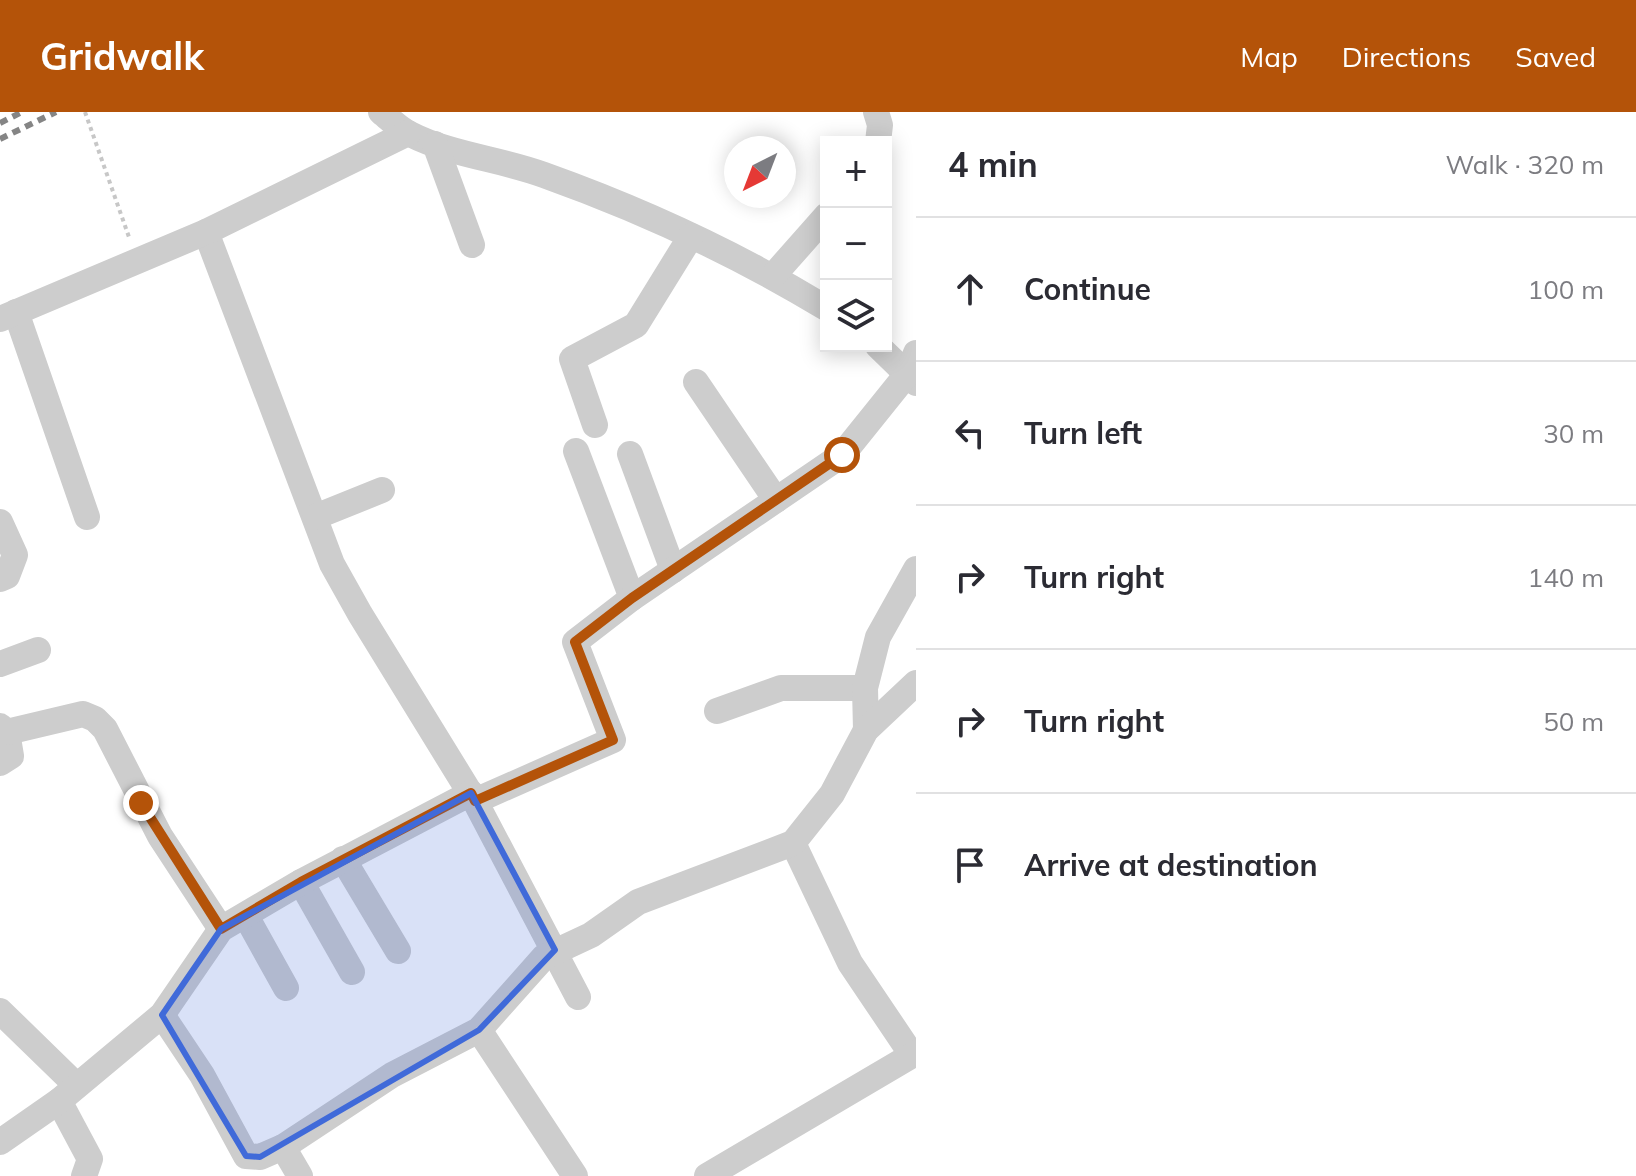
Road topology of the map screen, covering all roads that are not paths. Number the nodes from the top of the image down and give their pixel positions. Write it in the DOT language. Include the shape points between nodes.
graph roads {
  1 [pos="381,112"];
  2 [pos="408,133"];
  3 [pos="435,144"];
  4 [pos="820,223"];
  5 [pos="206,232"];
  6 [pos="691,236"];
  7 [pos="472,245"];
  8 [pos="773,276"];
  9 [pos="820,304"];
  10 [pos="8,315"];
  11 [pos="887,352"];
  12 [pos="913,370"];
  13 [pos="696,382"];
  14 [pos="595,425"];
  15 [pos="576,451"];
  16 [pos="630,454"];
  17 [pos="382,490"];
  18 [pos="776,500"];
  19 [pos="87,517"];
  20 [pos="315,517"];
  21 [pos="0,522"];
  22 [pos="916,569"];
  23 [pos="673,570"];
  24 [pos="0,579"];
  25 [pos="632,598"];
  26 [pos="38,650"];
  27 [pos="0,664"];
  28 [pos="916,683"];
  29 [pos="865,688"];
  30 [pos="717,711"];
  31 [pos="3,729"];
  32 [pos="866,730"];
  33 [pos="0,763"];
  34 [pos="473,797"];
  35 [pos="793,843"];
  36 [pos="343,859"];
  37 [pos="301,882"];
  38 [pos="246,916"];
  39 [pos="221,929"];
  40 [pos="555,950"];
  41 [pos="398,951"];
  42 [pos="352,972"];
  43 [pos="286,988"];
  44 [pos="578,997"];
  45 [pos="0,1011"];
  46 [pos="162,1015"];
  47 [pos="479,1030"];
  48 [pos="914,1054"];
  49 [pos="68,1093"];
  50 [pos="0,1142"];
  51 [pos="283,1147"];
  52 [pos="84,1176"];
  53 [pos="300,1176"];
  54 [pos="575,1176"];
  55 [pos="707,1176"];
  1 -- 2 [label="street"];
  2 -- 3 [label="street"];
  2 -- 5 [label="street"];
  3 -- 6 [label="street" via="542,174"];
  3 -- 7 [label="street"];
  4 -- 8 [label="street"];
  5 -- 10 [label="street"];
  5 -- 20 [label="street"];
  6 -- 8 [label="street"];
  6 -- 14 [label="street" via="636,325 572,359"];
  8 -- 9 [label="street"];
  10 -- 19 [label="street"];
  11 -- 12 [label="street"];
  12 -- 18 [label="street" via="842,455"];
  13 -- 18 [label="street"];
  15 -- 25 [label="street"];
  16 -- 23 [label="street"];
  17 -- 20 [label="street"];
  18 -- 23 [label="street"];
  20 -- 34 [label="street" via="332,564 360,614"];
  21 -- 24 [label="street" via="15,555 7,576"];
  22 -- 29 [label="street" via="878,637"];
  23 -- 25 [label="street"];
  25 -- 34 [label="street" via="575,642 613,740"];
  26 -- 27 [label="street"];
  28 -- 32 [label="street"];
  29 -- 30 [label="street" via="781,688"];
  29 -- 32 [label="street"];
  31 -- 33 [label="street" via="11,756"];
  31 -- 39 [label="street" via="83,714 95,719 160,836"];
  32 -- 35 [label="street" via="832,794"];
  34 -- 36 [label="street"];
  34 -- 40 [label="street"];
  35 -- 40 [label="street" via="638,902 591,935"];
  35 -- 48 [label="street" via="850,963"];
  36 -- 37 [label="street"];
  36 -- 41 [label="street"];
  37 -- 38 [label="street"];
  37 -- 42 [label="street"];
  38 -- 39 [label="street"];
  38 -- 43 [label="street"];
  39 -- 46 [label="street"];
  40 -- 44 [label="street"];
  40 -- 47 [label="street"];
  45 -- 49 [label="street"];
  46 -- 49 [label="street"];
  46 -- 51 [label="street" via="246,1156 260,1157"];
  47 -- 51 [label="street" via="392,1075"];
  47 -- 54 [label="street"];
  48 -- 55 [label="street"];
  49 -- 50 [label="street"];
  49 -- 52 [label="street" via="90,1159"];
  51 -- 53 [label="street"];
}
